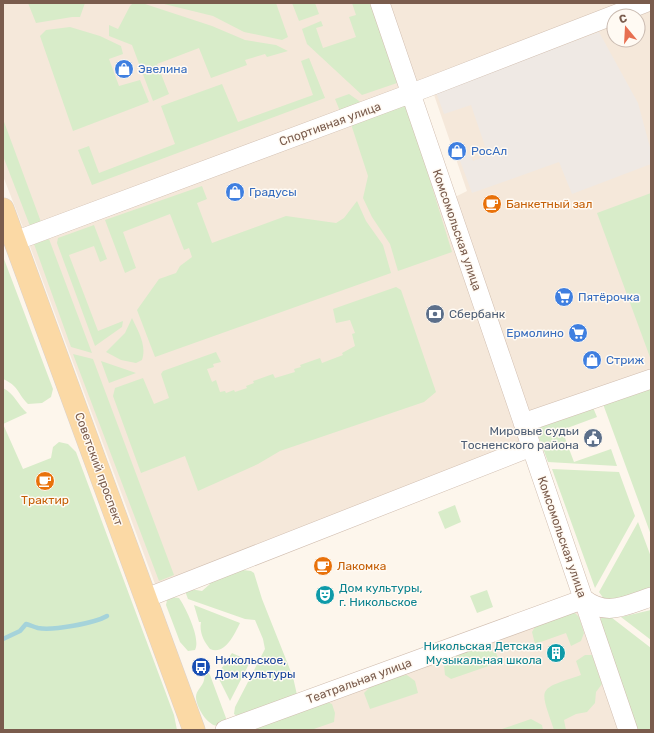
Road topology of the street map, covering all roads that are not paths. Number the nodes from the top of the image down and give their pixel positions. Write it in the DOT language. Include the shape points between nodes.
graph roads {
  1 [pos="380,3"];
  2 [pos="645,3"];
  3 [pos="412,93"];
  4 [pos="3,209"];
  5 [pos="15,241"];
  6 [pos="651,379"];
  7 [pos="523,423"];
  8 [pos="531,447"];
  9 [pos="651,597"];
  10 [pos="146,598"];
  11 [pos="584,599"];
  12 [pos="194,730"];
  13 [pos="225,730"];
  14 [pos="628,730"];
  1 -- 3 [label="street, Комсомольская улица"];
  2 -- 3 [label="street, Спортивная улица"];
  3 -- 5 [label="street, Спортивная улица"];
  3 -- 7 [label="street, Комсомольская улица"];
  4 -- 5 [label="main road, Советский проспект"];
  5 -- 10 [label="main road, Советский проспект"];
  6 -- 7 [label="street"];
  7 -- 8 [label="street, Комсомольская улица"];
  8 -- 10 [label="street"];
  8 -- 11 [label="street, Комсомольская улица"];
  9 -- 11 [label="street" via="612,610 591,604"];
  10 -- 12 [label="main road, Советский проспект"];
  11 -- 13 [label="street, Театральная улица"];
  11 -- 14 [label="street, Комсомольская улица"];
}
